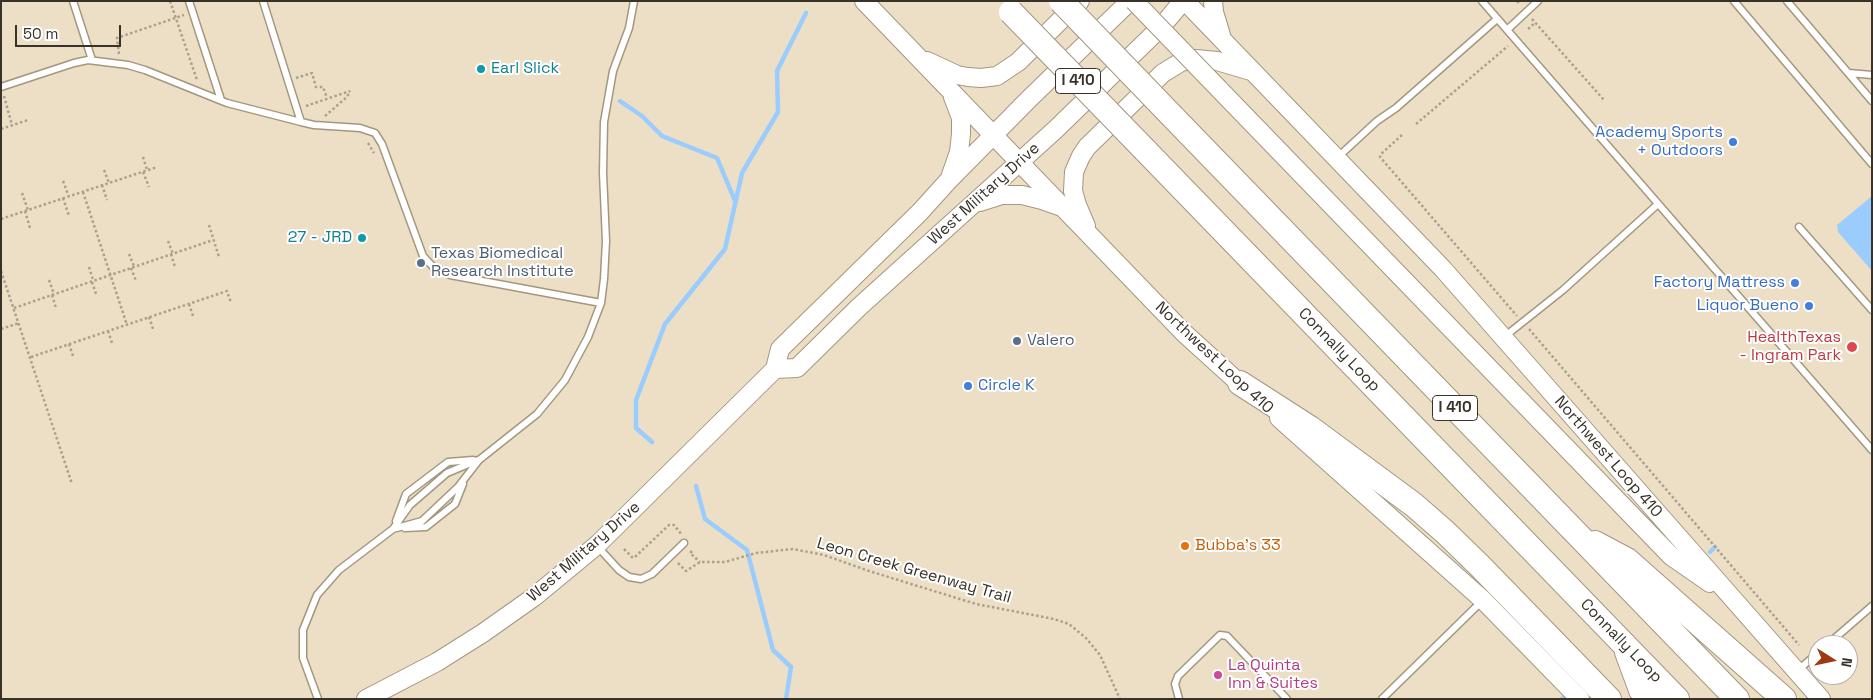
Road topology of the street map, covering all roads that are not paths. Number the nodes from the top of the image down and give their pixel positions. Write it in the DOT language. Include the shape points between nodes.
graph roads {
  1 [pos="74,1"];
  2 [pos="189,1"];
  3 [pos="263,1"];
  4 [pos="634,1"];
  5 [pos="864,1"];
  6 [pos="1061,1"];
  7 [pos="1080,1"];
  8 [pos="1132,1"];
  9 [pos="1184,1"];
  10 [pos="1213,1"];
  11 [pos="1482,1"];
  12 [pos="1538,1"];
  13 [pos="1734,1"];
  14 [pos="1787,1"];
  15 [pos="1006,6"];
  16 [pos="1497,19"];
  17 [pos="1507,30"];
  18 [pos="1227,43"];
  19 [pos="915,55"];
  20 [pos="92,60"];
  21 [pos="1254,72"];
  22 [pos="1848,74"];
  23 [pos="1872,75"];
  24 [pos="1,88"];
  25 [pos="949,90"];
  26 [pos="221,100"];
  27 [pos="1872,101"];
  28 [pos="301,122"];
  29 [pos="994,135"];
  30 [pos="1337,158"];
  31 [pos="1020,162"];
  32 [pos="1872,164"];
  33 [pos="948,181"];
  34 [pos="1658,204"];
  35 [pos="1064,209"];
  36 [pos="966,212"];
  37 [pos="1799,227"];
  38 [pos="1092,237"];
  39 [pos="600,303"];
  40 [pos="1872,310"];
  41 [pos="1503,337"];
  42 [pos="775,369"];
  43 [pos="1240,383"];
  44 [pos="1872,450"];
  45 [pos="480,460"];
  46 [pos="466,478"];
  47 [pos="393,529"];
  48 [pos="1575,532"];
  49 [pos="684,540"];
  50 [pos="597,545"];
  51 [pos="1731,597"];
  52 [pos="1483,600"];
  53 [pos="1872,606"];
  54 [pos="1839,635"];
  55 [pos="1624,644"];
  56 [pos="1808,662"];
  57 [pos="1796,672"];
  58 [pos="1595,694"];
  59 [pos="318,699"];
  60 [pos="366,699"];
  61 [pos="1179,699"];
  62 [pos="1287,699"];
  63 [pos="1382,699"];
  64 [pos="1648,699"];
  65 [pos="1677,699"];
  66 [pos="1737,699"];
  67 [pos="1784,699"];
  68 [pos="1821,699"];
  1 -- 20 [label="lane"];
  2 -- 26 [label="lane"];
  3 -- 28 [label="lane"];
  4 -- 39 [label="lane" via="629,28 613,71 604,122 606,241"];
  5 -- 19 [label="main road, Northwest Loop 410"];
  6 -- 48 [label="highway, I 410, bridge"];
  7 -- 19 [label="main road" via="1018,62 997,76 974,78 957,75"];
  8 -- 29 [label="main road, West Military Drive"];
  8 -- 51 [label="main road, bridge" via="1671,556"];
  9 -- 18 [label="main road, Northwest Loop 410"];
  9 -- 31 [label="main road, West Military Drive"];
  10 -- 18 [label="main road" via="1219,29"];
  11 -- 16 [label="lane"];
  12 -- 17 [label="lane"];
  13 -- 32 [label="lane"];
  14 -- 22 [label="lane"];
  15 -- 55 [label="highway, Connally Loop / I 410, bridge"];
  16 -- 17 [label="lane"];
  16 -- 30 [label="lane"];
  17 -- 34 [label="lane"];
  18 -- 21 [label="main road, Northwest Loop 410"];
  19 -- 25 [label="main road, Northwest Loop 410"];
  20 -- 24 [label="lane"];
  20 -- 26 [label="lane" via="145,70"];
  21 -- 30 [label="main road, Northwest Loop 410"];
  21 -- 38 [label="main road" via="1229,63 1206,60 1175,64 1087,147 1076,165 1073,186 1077,205"];
  22 -- 23 [label="lane"];
  22 -- 27 [label="lane"];
  25 -- 29 [label="main road, Northwest Loop 410"];
  25 -- 33 [label="main road" via="959,111 961,134 956,162"];
  26 -- 28 [label="lane"];
  28 -- 39 [label="lane" via="360,128 374,133 382,144 423,256 434,268 450,275"];
  29 -- 31 [label="main road, Northwest Loop 410"];
  29 -- 33 [label="main road, West Military Drive"];
  30 -- 41 [label="main road, Northwest Loop 410"];
  31 -- 35 [label="main road, Northwest Loop 410"];
  31 -- 36 [label="main road, West Military Drive"];
  33 -- 42 [label="main road, West Military Drive" via="780,349"];
  34 -- 41 [label="lane" via="1562,290"];
  34 -- 44 [label="lane"];
  35 -- 36 [label="main road" via="1031,196 1012,194 987,199"];
  35 -- 38 [label="main road, Northwest Loop 410"];
  36 -- 42 [label="main road, West Military Drive" via="859,307 797,368"];
  37 -- 40 [label="lane"];
  38 -- 43 [label="main road, Northwest Loop 410" via="1184,333"];
  39 -- 45 [label="lane" via="588,337 565,380 537,414"];
  41 -- 51 [label="main road, Northwest Loop 410"];
  42 -- 50 [label="main road, West Military Drive"];
  43 -- 52 [label="main road, Northwest Loop 410"];
  43 -- 58 [label="highway" via="1310,428 1445,532 1481,567"];
  45 -- 46 [label="lane"];
  45 -- 47 [label="lane" via="447,473 410,505"];
  45 -- 47 [label="lane" via="448,462 406,494"];
  46 -- 47 [label="lane" via="422,521"];
  46 -- 47 [label="lane" via="455,504 426,527"];
  47 -- 59 [label="lane" via="339,570 317,595 303,630 303,658"];
  48 -- 66 [label="highway, I 410"];
  48 -- 67 [label="highway" via="1627,560"];
  49 -- 50 [label="lane" via="652,574 641,580 619,570"];
  50 -- 60 [label="main road, West Military Drive" via="534,597 483,633 437,662"];
  51 -- 57 [label="main road, Northwest Loop 410"];
  52 -- 58 [label="main road, Northwest Loop 410"];
  52 -- 63 [label="lane"];
  53 -- 54 [label="lane"];
  55 -- 64 [label="highway" via="1641,690"];
  55 -- 65 [label="highway, Connally Loop / I 410"];
  56 -- 57 [label="lane"];
  57 -- 68 [label="main road, Northwest Loop 410"];
  61 -- 62 [label="lane" via="1175,684 1178,676 1220,635 1227,636"];
}
